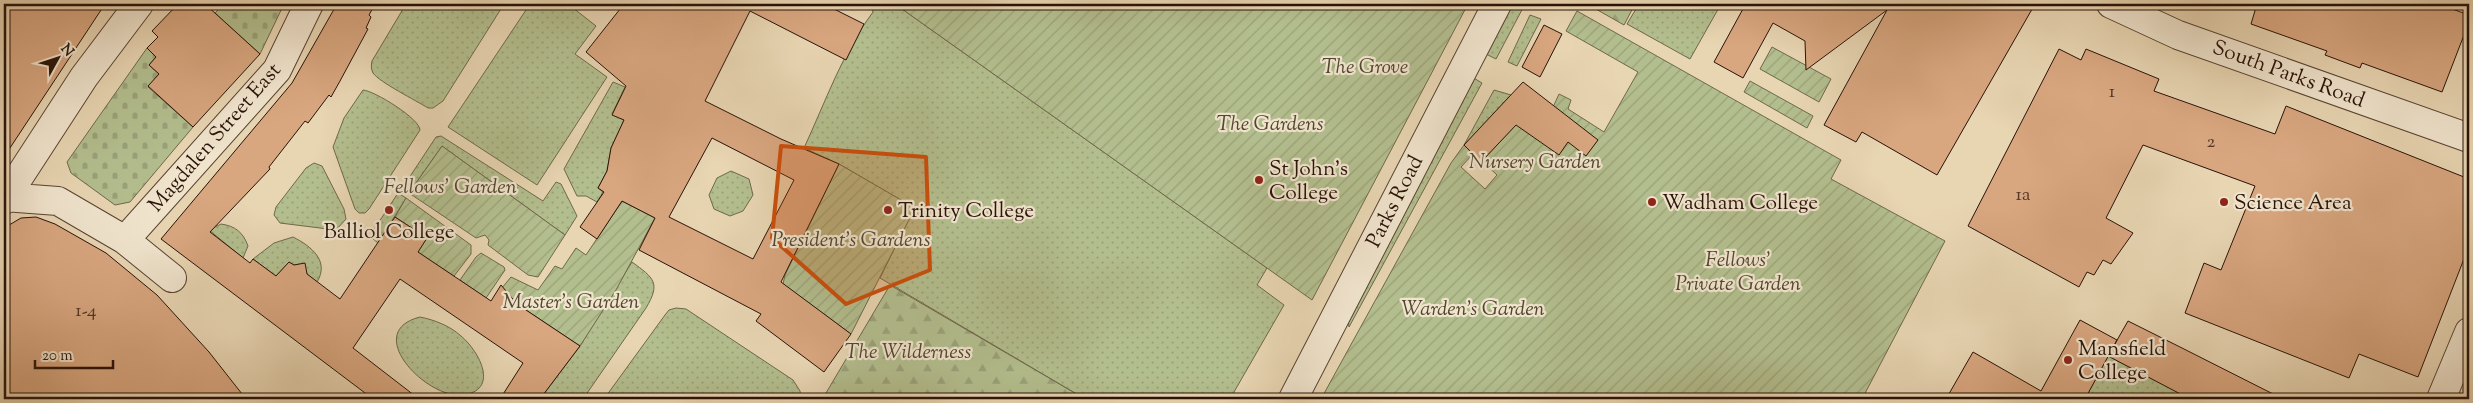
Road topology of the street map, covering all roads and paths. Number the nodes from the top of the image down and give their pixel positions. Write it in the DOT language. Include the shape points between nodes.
graph roads {
  1 [pos="139,4"];
  2 [pos="309,4"];
  3 [pos="1497,4"];
  4 [pos="2111,4"];
  5 [pos="2469,138"];
  6 [pos="4,198"];
  7 [pos="125,240"];
  8 [pos="172,278"];
  9 [pos="2469,332"];
  10 [pos="1293,399"];
  11 [pos="2442,399"];
  1 -- 6 [label="street" via="84,77"];
  2 -- 7 [label="street, Magdalen Street East" via="277,70"];
  3 -- 10 [label="street, Parks Road"];
  4 -- 5 [label="street, South Parks Road" via="2178,35"];
  6 -- 7 [label="street" via="58,201"];
  7 -- 8 [label="street"];
  9 -- 11 [label="street"];
}
